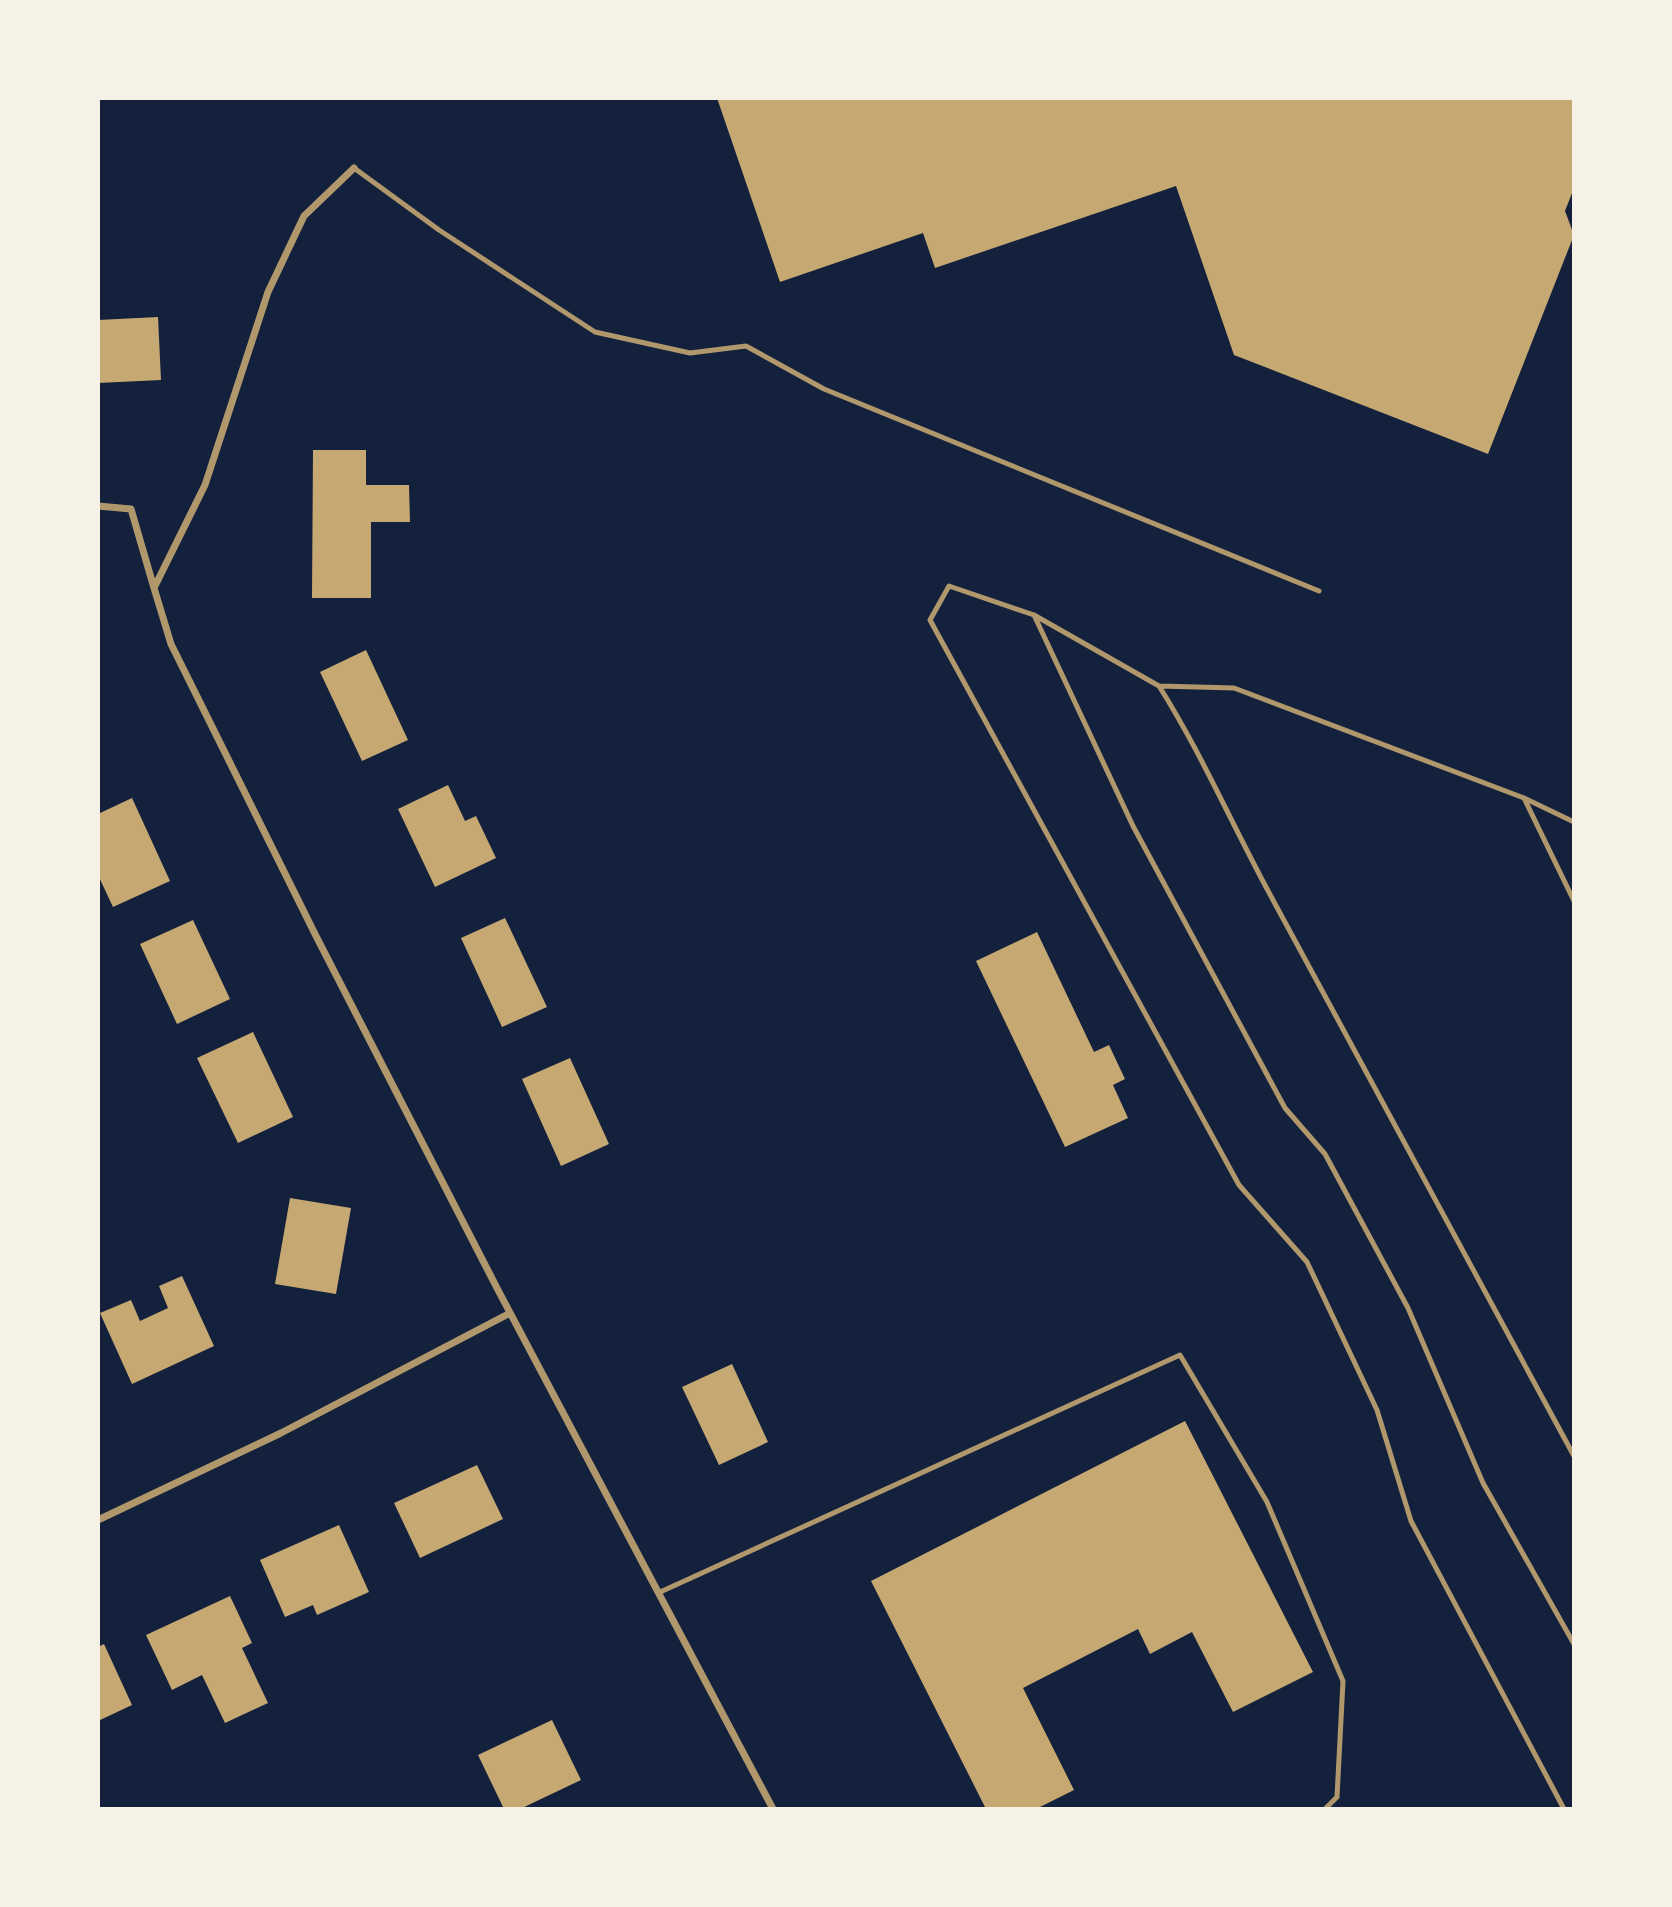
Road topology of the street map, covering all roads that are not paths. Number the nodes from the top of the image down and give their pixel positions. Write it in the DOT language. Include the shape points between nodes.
graph roads {
  1 [pos="354,168"];
  2 [pos="98,506"];
  3 [pos="155,588"];
  4 [pos="1319,591"];
  5 [pos="1034,615"];
  6 [pos="1158,686"];
  7 [pos="1524,798"];
  8 [pos="1574,822"];
  9 [pos="1574,901"];
  10 [pos="510,1313"];
  11 [pos="1574,1457"];
  12 [pos="98,1520"];
  13 [pos="658,1593"];
  14 [pos="1574,1644"];
  15 [pos="773,1809"];
  16 [pos="1325,1809"];
  17 [pos="1564,1809"];
  1 -- 3 [label="street" via="304,216 283,259 205,485"];
  1 -- 4 [label="lane" via="439,230 596,332 691,353 746,346 824,389"];
  2 -- 3 [label="street" via="131,509"];
  3 -- 10 [label="street" via="171,644"];
  5 -- 6 [label="lane"];
  5 -- 14 [label="lane" via="1133,826 1285,1108 1325,1154 1402,1296 1483,1483"];
  5 -- 17 [label="lane" via="949,586 930,620 1239,1185 1307,1262 1377,1410 1411,1521"];
  6 -- 7 [label="lane" via="1234,688"];
  6 -- 11 [label="lane"];
  7 -- 8 [label="lane"];
  7 -- 9 [label="lane"];
  10 -- 12 [label="street" via="281,1433"];
  10 -- 13 [label="street"];
  13 -- 15 [label="street"];
  13 -- 16 [label="lane" via="1180,1355 1267,1502 1343,1681 1337,1797"];
}
